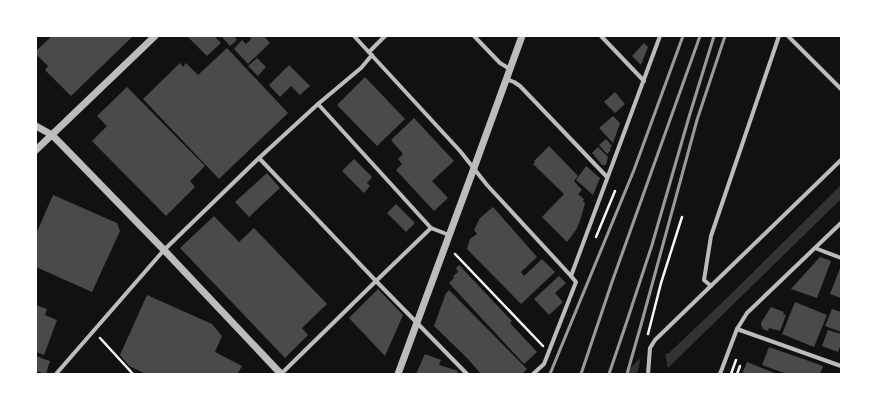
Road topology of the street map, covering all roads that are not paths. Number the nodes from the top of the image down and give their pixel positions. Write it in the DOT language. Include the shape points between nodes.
graph roads {
  1 [pos="155,36"];
  2 [pos="354,36"];
  3 [pos="385,36"];
  4 [pos="474,36"];
  5 [pos="522,36"];
  6 [pos="601,36"];
  7 [pos="660,36"];
  8 [pos="779,36"];
  9 [pos="788,36"];
  10 [pos="371,54"];
  11 [pos="510,69"];
  12 [pos="506,79"];
  13 [pos="644,81"];
  14 [pos="841,89"];
  15 [pos="318,104"];
  16 [pos="36,126"];
  17 [pos="52,135"];
  18 [pos="36,150"];
  19 [pos="259,158"];
  20 [pos="841,160"];
  21 [pos="474,168"];
  22 [pos="607,177"];
  23 [pos="841,223"];
  24 [pos="431,228"];
  25 [pos="449,235"];
  26 [pos="815,248"];
  27 [pos="164,250"];
  28 [pos="841,258"];
  29 [pos="571,276"];
  30 [pos="376,281"];
  31 [pos="711,286"];
  32 [pos="417,323"];
  33 [pos="737,329"];
  34 [pos="841,366"];
  35 [pos="56,374"];
  36 [pos="281,374"];
  37 [pos="398,374"];
  38 [pos="467,374"];
  39 [pos="533,374"];
  40 [pos="648,374"];
  41 [pos="720,374"];
  1 -- 17 [label="street"];
  2 -- 10 [label="street"];
  3 -- 10 [label="street"];
  4 -- 11 [label="street" via="500,63"];
  5 -- 11 [label="street"];
  6 -- 13 [label="street"];
  7 -- 13 [label="street"];
  8 -- 31 [label="street" via="711,236 704,280"];
  9 -- 14 [label="street"];
  10 -- 15 [label="street" via="361,68"];
  10 -- 21 [label="street"];
  11 -- 12 [label="street"];
  12 -- 21 [label="street"];
  12 -- 22 [label="street" via="520,86"];
  13 -- 22 [label="street"];
  15 -- 19 [label="street"];
  15 -- 24 [label="street"];
  16 -- 17 [label="street"];
  17 -- 18 [label="street"];
  17 -- 27 [label="street"];
  19 -- 27 [label="street"];
  19 -- 30 [label="street"];
  20 -- 31 [label="street"];
  21 -- 25 [label="street"];
  21 -- 29 [label="street"];
  22 -- 29 [label="street"];
  23 -- 26 [label="street"];
  24 -- 25 [label="street"];
  24 -- 30 [label="street"];
  25 -- 32 [label="street"];
  26 -- 28 [label="street"];
  26 -- 33 [label="street" via="747,313"];
  27 -- 35 [label="street"];
  27 -- 36 [label="street"];
  29 -- 39 [label="street" via="576,282 549,352 544,364"];
  30 -- 32 [label="street"];
  30 -- 36 [label="street"];
  31 -- 40 [label="street" via="655,340 650,348"];
  32 -- 37 [label="street"];
  32 -- 38 [label="street"];
  33 -- 34 [label="street"];
  33 -- 41 [label="street"];
}
